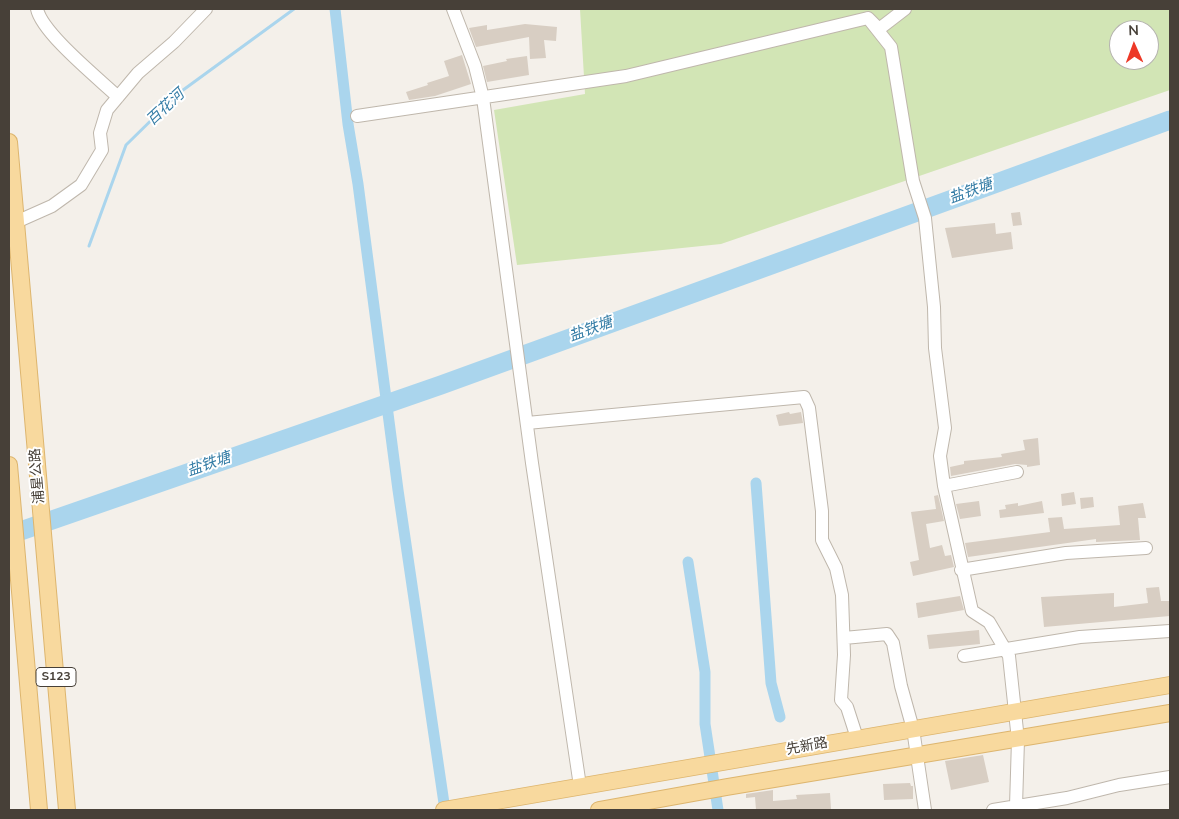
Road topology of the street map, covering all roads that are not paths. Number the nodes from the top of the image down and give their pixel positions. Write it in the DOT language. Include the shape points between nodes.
graph roads {
  1 [pos="37,9"];
  2 [pos="206,9"];
  3 [pos="453,9"];
  4 [pos="905,9"];
  5 [pos="868,18"];
  6 [pos="118,97"];
  7 [pos="483,98"];
  8 [pos="357,116"];
  9 [pos="9,142"];
  10 [pos="16,222"];
  11 [pos="527,423"];
  12 [pos="9,465"];
  13 [pos="1017,472"];
  14 [pos="944,486"];
  15 [pos="1146,548"];
  16 [pos="961,570"];
  17 [pos="1170,632"];
  18 [pos="844,638"];
  19 [pos="1005,648"];
  20 [pos="964,656"];
  21 [pos="1170,685"];
  22 [pos="1016,711"];
  23 [pos="1170,713"];
  24 [pos="913,729"];
  25 [pos="857,738"];
  26 [pos="1018,740"];
  27 [pos="915,755"];
  28 [pos="1170,777"];
  29 [pos="580,786"];
  30 [pos="1016,806"];
  31 [pos="452,809"];
  32 [pos="39,810"];
  33 [pos="67,810"];
  34 [pos="599,810"];
  35 [pos="925,810"];
  36 [pos="993,810"];
  1 -- 6 [label="street" via="58,41"];
  2 -- 6 [label="street" via="138,73"];
  3 -- 7 [label="street" via="476,66"];
  4 -- 5 [label="street" via="879,29"];
  5 -- 7 [label="street" via="626,76"];
  5 -- 14 [label="street" via="891,47 913,181 925,218 945,428 940,456"];
  6 -- 10 [label="street" via="107,110 102,125 102,150 81,184 52,206"];
  7 -- 8 [label="street"];
  7 -- 11 [label="street"];
  9 -- 10 [label="main road, 浦星公路 / S123"];
  10 -- 33 [label="main road, 浦星公路 / S123"];
  11 -- 18 [label="street" via="804,397 809,408 822,511 822,540 836,568 842,595"];
  11 -- 29 [label="street"];
  12 -- 32 [label="main road, 浦星公路 / S123"];
  13 -- 14 [label="street"];
  14 -- 16 [label="street"];
  15 -- 16 [label="street" via="1066,553"];
  16 -- 19 [label="street" via="972,611 989,622"];
  17 -- 19 [label="street" via="1080,637"];
  18 -- 24 [label="street" via="887,634 893,643"];
  18 -- 25 [label="street" via="841,700 847,707"];
  19 -- 20 [label="street"];
  19 -- 22 [label="street" via="1009,656"];
  21 -- 22 [label="main road, 先新路"];
  22 -- 24 [label="main road, 先新路"];
  22 -- 26 [label="street"];
  23 -- 26 [label="main road, 先新路"];
  24 -- 25 [label="main road, 先新路"];
  24 -- 27 [label="street"];
  25 -- 29 [label="main road, 先新路"];
  26 -- 27 [label="main road, 先新路"];
  26 -- 30 [label="street"];
  27 -- 34 [label="main road, 先新路"];
  27 -- 35 [label="street"];
  28 -- 30 [label="street"];
  29 -- 31 [label="main road, 先新路"];
  30 -- 36 [label="street"];
}
